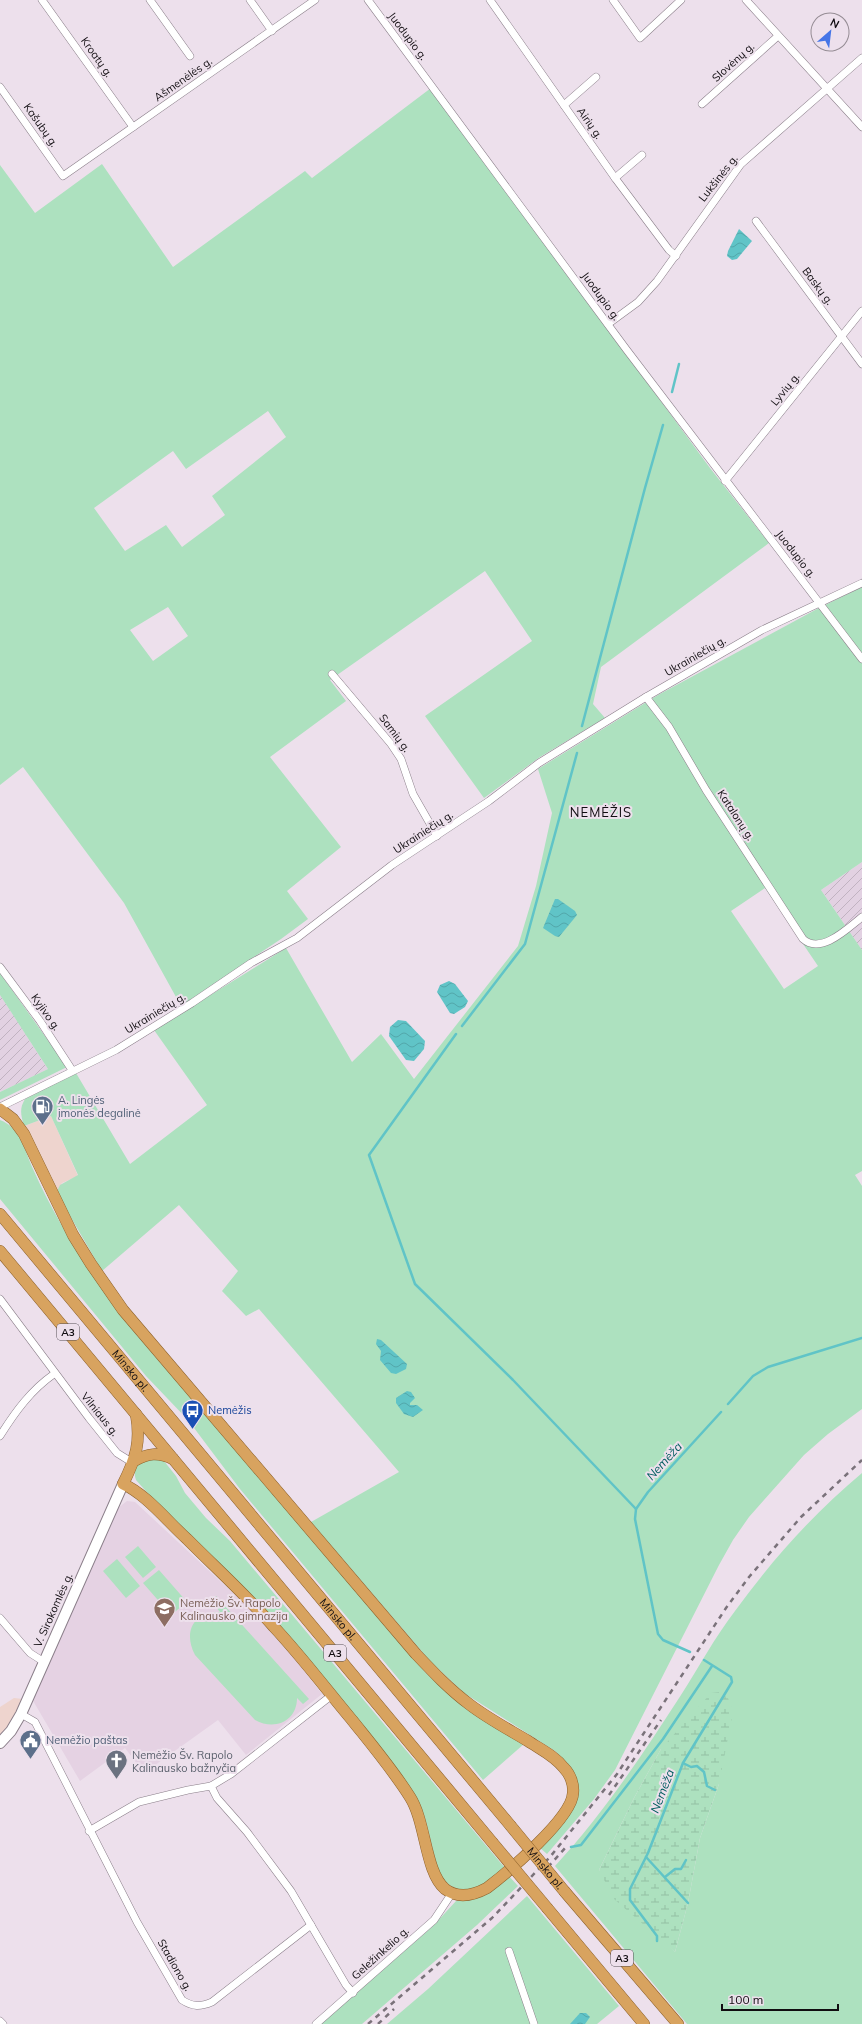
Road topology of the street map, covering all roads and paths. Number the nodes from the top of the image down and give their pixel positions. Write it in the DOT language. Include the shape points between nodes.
graph roads {
  1 [pos="42,0"];
  2 [pos="150,0"];
  3 [pos="250,0"];
  4 [pos="315,0"];
  5 [pos="368,0"];
  6 [pos="490,0"];
  7 [pos="613,0"];
  8 [pos="681,0"];
  9 [pos="746,0"];
  10 [pos="272,31"];
  11 [pos="778,36"];
  12 [pos="190,56"];
  13 [pos="862,58"];
  14 [pos="596,77"];
  15 [pos="0,87"];
  16 [pos="827,90"];
  17 [pos="702,104"];
  18 [pos="564,105"];
  19 [pos="862,127"];
  20 [pos="133,128"];
  21 [pos="642,155"];
  22 [pos="63,176"];
  23 [pos="615,178"];
  24 [pos="756,221"];
  25 [pos="676,256"];
  26 [pos="862,311"];
  27 [pos="608,324"];
  28 [pos="842,337"];
  29 [pos="862,364"];
  30 [pos="726,481"];
  31 [pos="862,582"];
  32 [pos="820,602"];
  33 [pos="862,658"];
  34 [pos="332,674"];
  35 [pos="646,697"];
  36 [pos="438,836"];
  37 [pos="862,917"];
  38 [pos="0,967"];
  39 [pos="72,1070"];
  40 [pos="0,1108"];
  41 [pos="0,1214"];
  42 [pos="0,1251"];
  43 [pos="0,1299"];
  44 [pos="54,1374"];
  45 [pos="136,1414"];
  46 [pos="0,1436"];
  47 [pos="174,1459"];
  48 [pos="134,1462"];
  49 [pos="123,1484"];
  50 [pos="0,1618"];
  51 [pos="44,1662"];
  52 [pos="332,1695"];
  53 [pos="21,1714"];
  54 [pos="0,1743"];
  55 [pos="212,1786"];
  56 [pos="89,1831"];
  57 [pos="452,1893"];
  58 [pos="311,1925"];
  59 [pos="509,1951"];
  60 [pos="353,1993"];
  61 [pos="0,2021"];
  62 [pos="3,2024"];
  63 [pos="316,2024"];
  64 [pos="534,2024"];
  65 [pos="644,2024"];
  66 [pos="678,2024"];
  1 -- 20 [label="street, Kroatų g."];
  2 -- 12 [label="street"];
  3 -- 10 [label="street"];
  4 -- 10 [label="street, Ašmenėlės g."];
  5 -- 27 [label="street, Juodupio g."];
  6 -- 18 [label="street, Airių g."];
  7 -- 8 [label="street" via="640,38"];
  9 -- 11 [label="street"];
  10 -- 20 [label="street, Ašmenėlės g."];
  11 -- 16 [label="street"];
  11 -- 17 [label="street, Slovėnų g."];
  13 -- 16 [label="street, Lukšinės g."];
  14 -- 18 [label="street"];
  15 -- 22 [label="street, Kašubų g."];
  16 -- 19 [label="street"];
  16 -- 25 [label="street, Lukšinės g." via="741,164 720,190"];
  18 -- 23 [label="street, Airių g."];
  20 -- 22 [label="street, Ašmenėlės g."];
  21 -- 23 [label="street"];
  23 -- 25 [label="street, Airių g."];
  24 -- 28 [label="street, Baskų g."];
  25 -- 27 [label="street, Lukšinės g." via="638,302"];
  26 -- 28 [label="street, Lyvių g."];
  27 -- 30 [label="street, Juodupio g."];
  28 -- 29 [label="street, Baskų g."];
  28 -- 30 [label="street, Lyvių g."];
  30 -- 32 [label="street, Juodupio g."];
  31 -- 32 [label="street, Ukrainiečių g."];
  32 -- 33 [label="street, Juodupio g."];
  32 -- 35 [label="street, Ukrainiečių g." via="762,630"];
  34 -- 36 [label="street, Samių g." via="401,759 413,794"];
  35 -- 36 [label="street, Ukrainiečių g." via="540,763"];
  35 -- 37 [label="street, Katalonų g." via="669,727 796,929 808,944 834,938"];
  36 -- 39 [label="street, Ukrainiečių g." via="392,865 297,938 251,963 116,1050"];
  38 -- 39 [label="street, Kyjivo g."];
  39 -- 40 [label="street, Ukrainiečių g."];
  40 -- 57 [label="highway" via="13,1119 24,1134 70,1229 91,1264 123,1310 166,1362 438,1678 470,1705 556,1759 570,1777 573,1794 571,1802 562,1817 546,1834 487,1888 470,1895"];
  41 -- 66 [label="highway, Minsko pl. / A3, bridge"];
  42 -- 45 [label="highway, A3"];
  43 -- 44 [label="street, Vilniaus g."];
  44 -- 46 [label="street" via="32,1392"];
  44 -- 48 [label="street, Vilniaus g." via="117,1453"];
  45 -- 47 [label="highway, A3"];
  45 -- 48 [label="highway" via="139,1437"];
  47 -- 48 [label="highway" via="154,1453"];
  47 -- 65 [label="highway, A3, bridge"];
  48 -- 49 [label="highway"];
  49 -- 51 [label="main road, V. Sirokomlės g."];
  49 -- 52 [label="highway" via="130,1486 148,1502 246,1597"];
  50 -- 51 [label="street" via="30,1653"];
  51 -- 53 [label="main road, V. Sirokomlės g."];
  52 -- 55 [label="street"];
  52 -- 57 [label="highway" via="411,1797 421,1820 435,1875 440,1884"];
  53 -- 54 [label="main road, V. Sirokomlės g."];
  53 -- 56 [label="street, Stadiono g." via="35,1722"];
  55 -- 56 [label="street" via="139,1802"];
  55 -- 58 [label="street" via="217,1798 247,1832 287,1885"];
  56 -- 58 [label="street, Stadiono g." via="182,2000 191,2005 202,2006 212,2002"];
  57 -- 60 [label="street, Geležinkelio g." via="434,1920"];
  58 -- 60 [label="street"];
  59 -- 64 [label="street"];
  60 -- 63 [label="street, Geležinkelio g."];
  61 -- 62 [label="street"];
}
